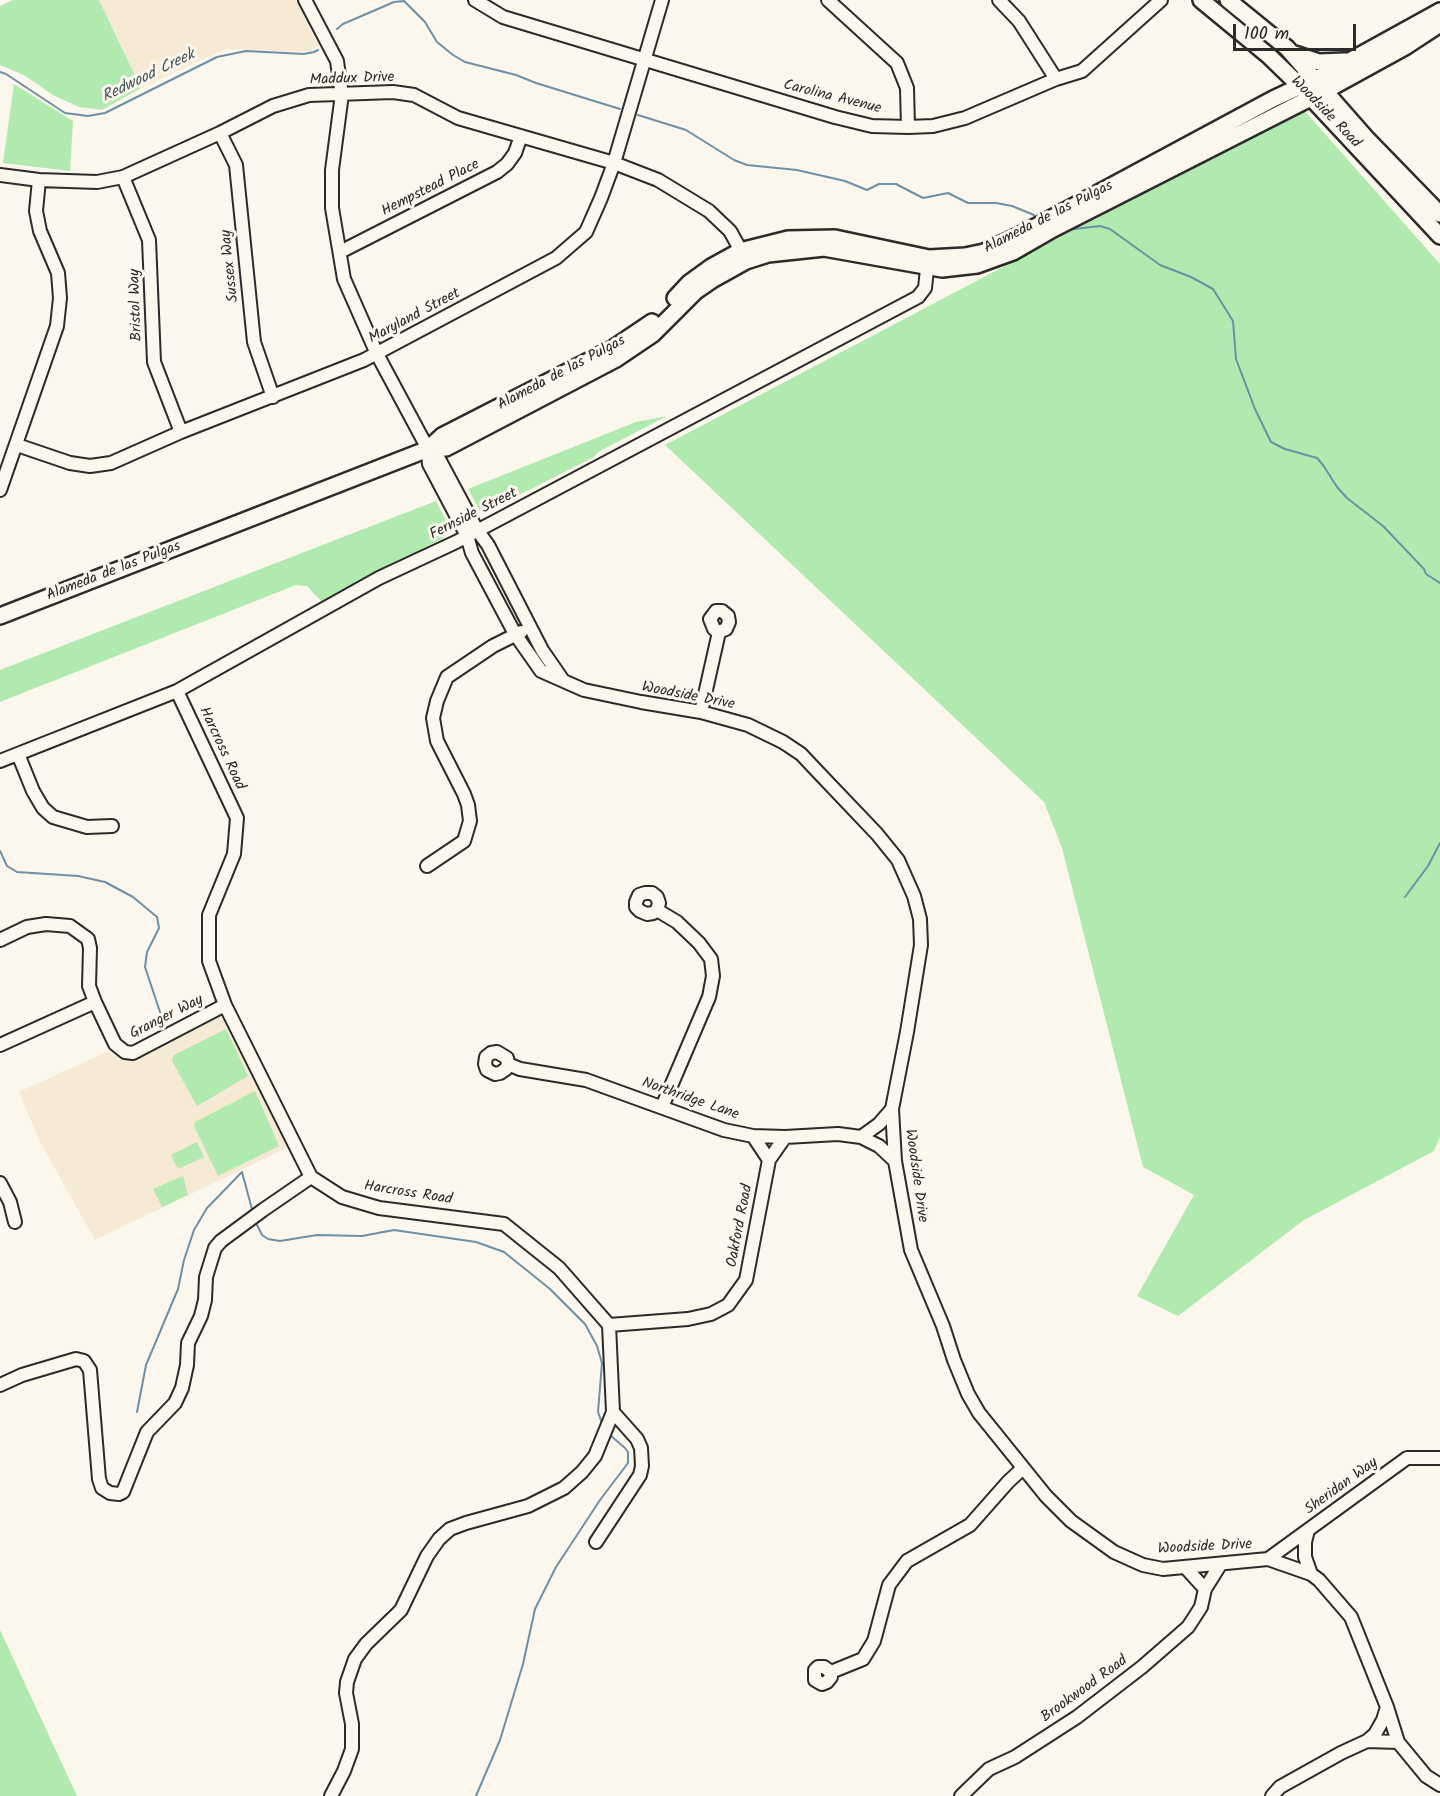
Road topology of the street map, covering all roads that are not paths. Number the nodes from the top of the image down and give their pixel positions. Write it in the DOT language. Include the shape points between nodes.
graph roads {
  1 [pos="306,0"];
  2 [pos="475,0"];
  3 [pos="662,0"];
  4 [pos="828,0"];
  5 [pos="999,0"];
  6 [pos="1161,0"];
  7 [pos="1201,0"];
  8 [pos="1228,0"];
  9 [pos="1440,11"];
  10 [pos="1440,24"];
  11 [pos="1291,52"];
  12 [pos="1269,56"];
  13 [pos="643,60"];
  14 [pos="1353,67"];
  15 [pos="1056,79"];
  16 [pos="1320,84"];
  17 [pos="1305,91"];
  18 [pos="342,94"];
  19 [pos="1274,99"];
  20 [pos="1351,120"];
  21 [pos="908,127"];
  22 [pos="220,133"];
  23 [pos="520,136"];
  24 [pos="1214,140"];
  25 [pos="614,163"];
  26 [pos="0,175"];
  27 [pos="123,177"];
  28 [pos="39,180"];
  29 [pos="1438,208"];
  30 [pos="1420,214"];
  31 [pos="1440,236"];
  32 [pos="339,252"];
  33 [pos="743,256"];
  34 [pos="928,263"];
  35 [pos="377,354"];
  36 [pos="273,397"];
  37 [pos="181,432"];
  38 [pos="17,444"];
  39 [pos="429,449"];
  40 [pos="0,490"];
  41 [pos="472,533"];
  42 [pos="2,611"];
  43 [pos="531,628"];
  44 [pos="719,632"];
  45 [pos="515,634"];
  46 [pos="563,681"];
  47 [pos="177,691"];
  48 [pos="701,712"];
  49 [pos="18,754"];
  50 [pos="0,761"];
  51 [pos="112,826"];
  52 [pos="427,866"];
  53 [pos="657,910"];
  54 [pos="0,940"];
  55 [pos="94,1002"];
  56 [pos="225,1005"];
  57 [pos="0,1046"];
  58 [pos="508,1064"];
  59 [pos="662,1107"];
  60 [pos="892,1109"];
  61 [pos="753,1136"];
  62 [pos="785,1137"];
  63 [pos="861,1137"];
  64 [pos="770,1160"];
  65 [pos="895,1161"];
  66 [pos="311,1177"];
  67 [pos="0,1183"];
  68 [pos="15,1222"];
  69 [pos="609,1325"];
  70 [pos="0,1384"];
  71 [pos="613,1412"];
  72 [pos="1440,1458"];
  73 [pos="1023,1468"];
  74 [pos="1308,1530"];
  75 [pos="597,1542"];
  76 [pos="1268,1559"];
  77 [pos="1220,1565"];
  78 [pos="1186,1568"];
  79 [pos="1311,1574"];
  80 [pos="1205,1589"];
  81 [pos="831,1672"];
  82 [pos="1387,1707"];
  83 [pos="1367,1742"];
  84 [pos="1398,1742"];
  85 [pos="1440,1785"];
  86 [pos="331,1796"];
  87 [pos="961,1796"];
  88 [pos="1272,1796"];
  1 -- 18 [label="street" via="337,61"];
  2 -- 13 [label="street, Carolina Avenue" via="503,16"];
  3 -- 13 [label="street, Maryland Street"];
  4 -- 21 [label="street" via="897,63 907,88"];
  5 -- 15 [label="street" via="1019,21"];
  6 -- 15 [label="street, Carolina Avenue" via="1083,71"];
  7 -- 12 [label="main road, Woodside Road"];
  8 -- 11 [label="main road, Woodside Road"];
  9 -- 14 [label="main road, Alameda de las Pulgas"];
  10 -- 14 [label="main road, Alameda de las Pulgas" via="1405,47"];
  11 -- 14 [label="main road" via="1318,62"];
  11 -- 16 [label="main road, Woodside Road"];
  12 -- 17 [label="main road, Woodside Road"];
  12 -- 19 [label="main road" via="1279,84"];
  13 -- 21 [label="street, Carolina Avenue" via="835,117 872,126"];
  13 -- 25 [label="street, Maryland Street"];
  14 -- 16 [label="main road, Alameda de las Pulgas"];
  14 -- 20 [label="main road" via="1346,92"];
  15 -- 21 [label="street, Carolina Avenue" via="965,118"];
  16 -- 17 [label="main road, Alameda de las Pulgas"];
  16 -- 20 [label="main road, Woodside Road"];
  17 -- 19 [label="main road, Alameda de las Pulgas"];
  17 -- 24 [label="main road, Alameda de las Pulgas"];
  17 -- 30 [label="main road, Woodside Road"];
  18 -- 22 [label="street, Maddux Drive" via="309,95 273,106"];
  18 -- 23 [label="street, Maddux Drive" via="414,95 458,118"];
  18 -- 32 [label="street" via="332,170 332,208"];
  19 -- 24 [label="main road, Alameda de las Pulgas"];
  20 -- 29 [label="main road, Woodside Road"];
  22 -- 27 [label="street, Maddux Drive"];
  22 -- 36 [label="street, Sussex Way" via="236,165 254,342"];
  23 -- 25 [label="street, Maddux Drive"];
  23 -- 32 [label="street, Hempstead Place" via="515,153 497,172"];
  24 -- 34 [label="main road, Alameda de las Pulgas" via="1126,185 1013,252 959,268"];
  25 -- 33 [label="street, Maddux Drive" via="658,180 709,211 730,231"];
  25 -- 35 [label="street, Maryland Street" via="586,232 556,258"];
  26 -- 28 [label="street, Maddux Drive"];
  27 -- 28 [label="street, Maddux Drive" via="97,182"];
  27 -- 37 [label="street, Bristol Way" via="149,240 154,362"];
  28 -- 38 [label="street" via="36,211 58,273 60,298 57,326"];
  29 -- 30 [label="street"];
  30 -- 31 [label="main road, Woodside Road"];
  32 -- 35 [label="street" via="344,279"];
  33 -- 34 [label="main road, Alameda de las Pulgas" via="767,243 810,237 835,238"];
  33 -- 39 [label="main road, Alameda de las Pulgas" via="696,291 653,334 616,359 446,448"];
  34 -- 41 [label="street, Fernside Street" via="925,288 918,297"];
  35 -- 36 [label="street, Maryland Street"];
  35 -- 39 [label="street"];
  36 -- 37 [label="street, Maryland Street"];
  37 -- 38 [label="street, Maryland Street" via="111,463 90,466"];
  38 -- 40 [label="street"];
  39 -- 41 [label="street" via="439,459"];
  39 -- 42 [label="main road, Alameda de las Pulgas"];
  41 -- 43 [label="street" via="484,537"];
  41 -- 45 [label="street, Woodside Drive" via="472,553"];
  41 -- 47 [label="street, Fernside Street" via="379,578"];
  43 -- 45 [label="street"];
  43 -- 46 [label="street"];
  44 -- 48 [label="street"];
  45 -- 46 [label="street, Woodside Drive" via="541,671"];
  45 -- 52 [label="street" via="447,677 436,701 436,741 464,794 470,821 464,841"];
  46 -- 48 [label="street, Woodside Drive" via="609,696"];
  47 -- 49 [label="street, Fernside Street"];
  47 -- 56 [label="street, Harcross Road" via="237,818 234,854 210,915 209,961"];
  48 -- 60 [label="street, Woodside Drive" via="748,725 801,754 898,860 920,919 921,945"];
  49 -- 50 [label="street, Fernside Street"];
  49 -- 51 [label="street" via="33,791 53,817 87,827"];
  53 -- 59 [label="street" via="699,943 711,959 713,976 710,997"];
  54 -- 55 [label="street, Granger Way" via="27,927 46,924 70,926 80,932 88,939 90,948 89,986"];
  55 -- 56 [label="street, Granger Way" via="116,1045 133,1053"];
  55 -- 57 [label="street"];
  56 -- 66 [label="street, Harcross Road"];
  58 -- 59 [label="street, Northridge Lane" via="586,1080"];
  59 -- 61 [label="street, Northridge Lane" via="724,1130"];
  60 -- 63 [label="street"];
  60 -- 65 [label="street, Woodside Drive"];
  61 -- 62 [label="street, Northridge Lane"];
  61 -- 64 [label="street"];
  62 -- 63 [label="street, Northridge Lane"];
  62 -- 64 [label="street, Oakford Road"];
  63 -- 65 [label="street, Northridge Lane" via="879,1146"];
  64 -- 69 [label="street, Oakford Road" via="746,1280 728,1305 688,1319"];
  65 -- 73 [label="street, Woodside Drive" via="911,1250 968,1394"];
  66 -- 69 [label="street, Harcross Road" via="342,1197 379,1208 504,1224 559,1268"];
  66 -- 70 [label="street" via="215,1248 201,1316 188,1343 182,1388 176,1403 147,1432 123,1492 110,1493 102,1488 99,1479 90,1370 84,1361 76,1359"];
  67 -- 68 [label="street"];
  69 -- 71 [label="street"];
  71 -- 75 [label="street" via="637,1439 642,1466"];
  71 -- 86 [label="street" via="595,1456 564,1488 528,1506 450,1529 439,1539 401,1610 355,1659 346,1693 352,1749"];
  72 -- 74 [label="street, Sheridan Way" via="1407,1458"];
  73 -- 78 [label="street, Woodside Drive" via="1071,1521 1114,1552 1143,1565"];
  73 -- 81 [label="street" via="970,1525 907,1561 889,1585 874,1641 863,1659"];
  74 -- 76 [label="street, Sheridan Way"];
  74 -- 79 [label="street" via="1305,1557"];
  76 -- 77 [label="street, Woodside Drive"];
  76 -- 79 [label="street, Woodside Drive"];
  77 -- 78 [label="street, Woodside Drive"];
  77 -- 80 [label="street, Brookwood Road"];
  78 -- 80 [label="street"];
  79 -- 82 [label="street, Woodside Drive" via="1351,1617"];
  80 -- 87 [label="street, Brookwood Road" via="1201,1606 1188,1627 1142,1667 1070,1721 989,1769"];
  82 -- 83 [label="street"];
  82 -- 84 [label="street, Woodside Drive"];
  83 -- 84 [label="street"];
  83 -- 88 [label="street" via="1280,1787"];
  84 -- 85 [label="street, Woodside Drive" via="1426,1776"];
}
